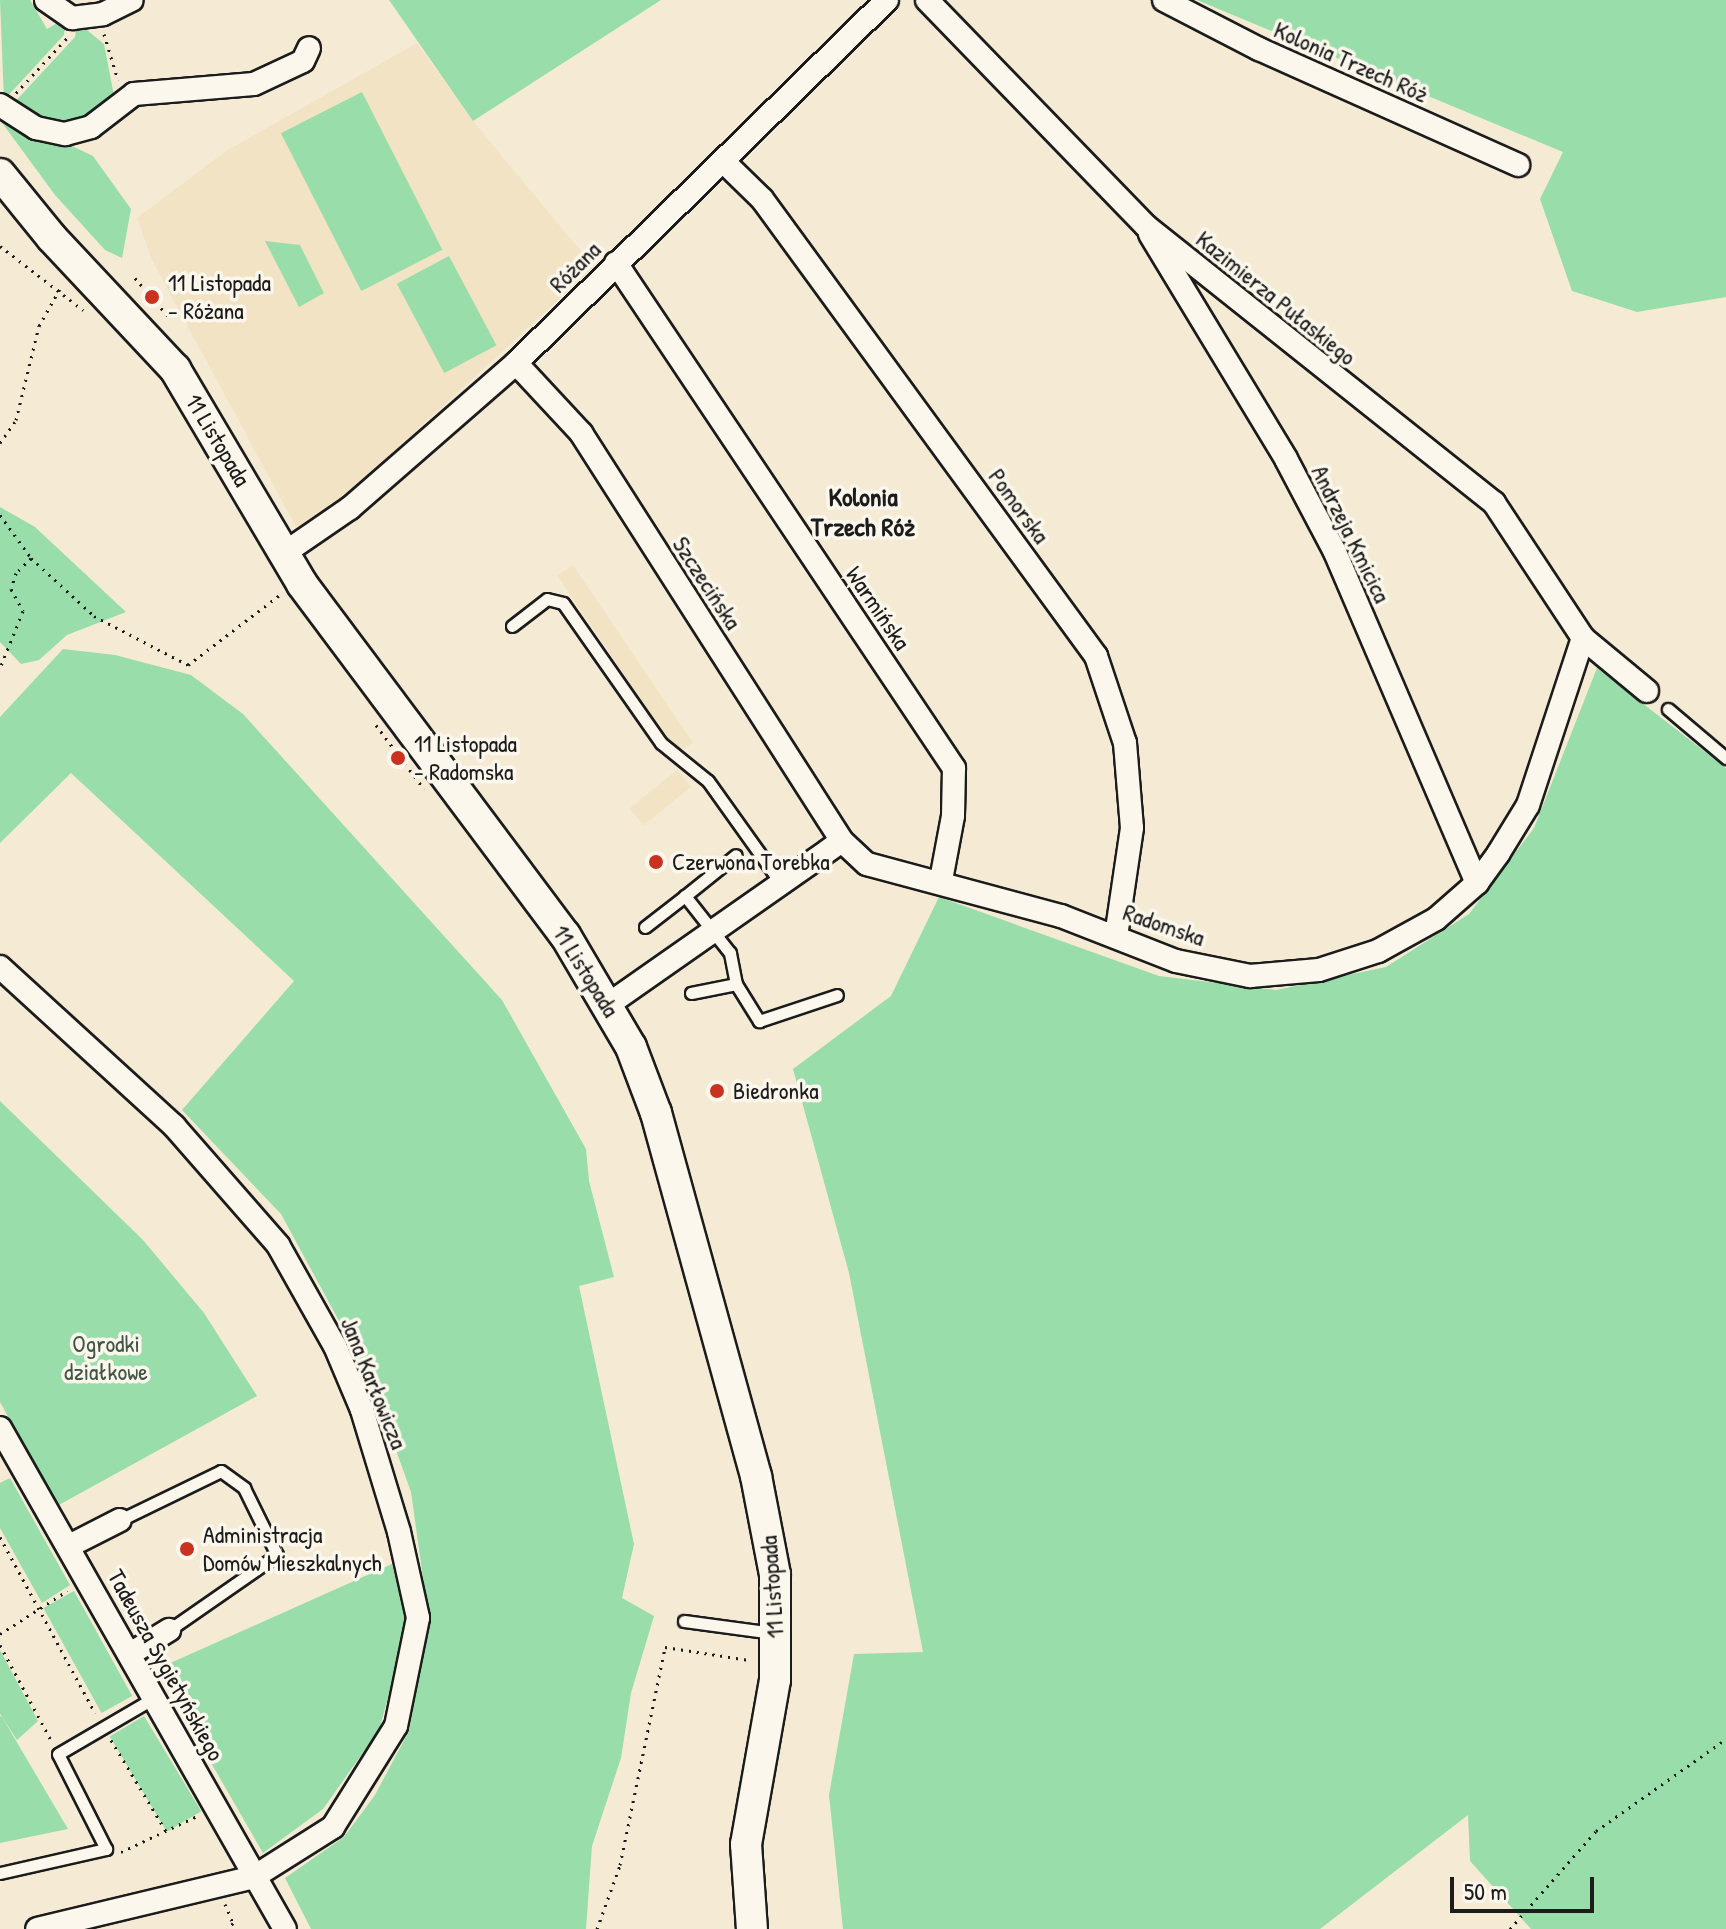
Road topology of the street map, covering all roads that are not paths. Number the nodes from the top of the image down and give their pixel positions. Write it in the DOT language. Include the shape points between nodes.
graph roads {
  1 [pos="46,0"];
  2 [pos="132,0"];
  3 [pos="887,0"];
  4 [pos="927,0"];
  5 [pos="1164,0"];
  6 [pos="309,48"];
  7 [pos="1,106"];
  8 [pos="723,161"];
  9 [pos="1518,165"];
  10 [pos="0,174"];
  11 [pos="1146,226"];
  12 [pos="616,263"];
  13 [pos="516,363"];
  14 [pos="283,554"];
  15 [pos="512,626"];
  16 [pos="1583,638"];
  17 [pos="1647,691"];
  18 [pos="1668,709"];
  19 [pos="1726,758"];
  20 [pos="842,841"];
  21 [pos="736,855"];
  22 [pos="941,880"];
  23 [pos="780,882"];
  24 [pos="1477,883"];
  25 [pos="685,896"];
  26 [pos="645,927"];
  27 [pos="713,930"];
  28 [pos="1116,937"];
  29 [pos="0,967"];
  30 [pos="736,984"];
  31 [pos="691,993"];
  32 [pos="837,995"];
  33 [pos="609,1004"];
  34 [pos="0,1428"];
  35 [pos="8,1460"];
  36 [pos="120,1520"];
  37 [pos="69,1546"];
  38 [pos="684,1621"];
  39 [pos="169,1630"];
  40 [pos="768,1633"];
  41 [pos="130,1654"];
  42 [pos="155,1697"];
  43 [pos="0,1873"];
  44 [pos="254,1877"];
  45 [pos="37,1929"];
  46 [pos="285,1929"];
  47 [pos="752,1929"];
  1 -- 2 [label="street" via="83,17"];
  3 -- 8 [label="street, Różana"];
  4 -- 11 [label="street, Kazimierza Pułaskiego"];
  5 -- 9 [label="street, Kolonia Trzech Róż" via="1259,49"];
  6 -- 7 [label="street" via="303,61 237,89 134,94 91,127 65,134 36,128"];
  8 -- 12 [label="street, Różana"];
  8 -- 28 [label="street, Pomorska" via="762,199 1096,656 1125,743 1132,828"];
  10 -- 14 [label="main road, 11 Listopada" via="52,238 175,369"];
  11 -- 16 [label="street, Kazimierza Pułaskiego" via="1494,503"];
  11 -- 24 [label="street, Andrzeja Kmicica" via="1173,279 1286,459 1335,552"];
  12 -- 13 [label="street, Różana"];
  12 -- 22 [label="street, Warmińska" via="954,768 953,816"];
  13 -- 14 [label="street, Różana" via="350,508"];
  13 -- 20 [label="street, Szczecińska" via="581,433"];
  14 -- 33 [label="main road, 11 Listopada" via="565,935"];
  15 -- 23 [label="lane" via="547,599 563,603 661,743 708,781"];
  16 -- 17 [label="street, Kazimierza Pułaskiego"];
  16 -- 24 [label="street, Radomska" via="1528,805"];
  18 -- 19 [label="lane"];
  20 -- 22 [label="street, Radomska" via="867,864"];
  20 -- 23 [label="street"];
  21 -- 25 [label="lane"];
  22 -- 28 [label="street, Radomska"];
  23 -- 27 [label="street"];
  24 -- 28 [label="street, Radomska" via="1436,919 1390,945 1319,970 1250,976 1176,961"];
  25 -- 26 [label="lane"];
  25 -- 27 [label="lane"];
  27 -- 30 [label="lane" via="730,953"];
  27 -- 33 [label="street"];
  29 -- 44 [label="street, Jana Karłowicza" via="174,1126 278,1245 335,1346 362,1410 399,1532 418,1618 396,1726 333,1827"];
  30 -- 31 [label="lane"];
  30 -- 32 [label="lane" via="759,1021"];
  33 -- 40 [label="main road, 11 Listopada" via="656,1113 756,1476 773,1554"];
  34 -- 35 [label="street, Tadeusza Sygietyńskiego"];
  35 -- 37 [label="street, Tadeusza Sygietyńskiego"];
  36 -- 37 [label="street"];
  36 -- 39 [label="lane" via="221,1471 244,1488 277,1555"];
  37 -- 41 [label="street, Tadeusza Sygietyńskiego"];
  38 -- 40 [label="lane"];
  39 -- 41 [label="street"];
  40 -- 47 [label="main road, 11 Listopada" via="772,1700 746,1844"];
  41 -- 42 [label="street, Tadeusza Sygietyńskiego"];
  42 -- 43 [label="lane" via="58,1754 106,1849"];
  42 -- 44 [label="street, Tadeusza Sygietyńskiego"];
  44 -- 45 [label="street, Jana Karłowicza"];
  44 -- 46 [label="street, Tadeusza Sygietyńskiego"];
}
